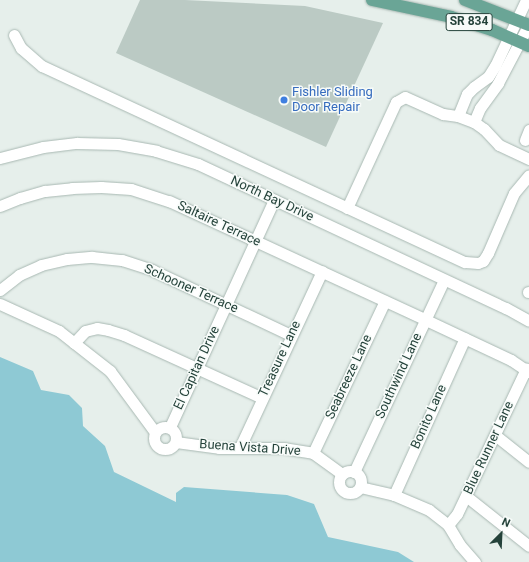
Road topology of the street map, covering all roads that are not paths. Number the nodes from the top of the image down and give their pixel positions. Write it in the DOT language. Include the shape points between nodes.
graph roads {
  1 [pos="372,0"];
  2 [pos="465,0"];
  3 [pos="526,0"];
  4 [pos="516,19"];
  5 [pos="529,24"];
  6 [pos="14,35"];
  7 [pos="508,37"];
  8 [pos="524,44"];
  9 [pos="458,116"];
  10 [pos="474,122"];
  11 [pos="0,158"];
  12 [pos="529,159"];
  13 [pos="529,175"];
  14 [pos="274,200"];
  15 [pos="0,206"];
  16 [pos="347,208"];
  17 [pos="256,241"];
  18 [pos="322,271"];
  19 [pos="444,280"];
  20 [pos="0,290"];
  21 [pos="385,301"];
  22 [pos="0,304"];
  23 [pos="227,305"];
  24 [pos="426,320"];
  25 [pos="529,321"];
  26 [pos="291,335"];
  27 [pos="465,338"];
  28 [pos="74,343"];
  29 [pos="197,368"];
  30 [pos="528,371"];
  31 [pos="262,398"];
  32 [pos="170,427"];
  33 [pos="155,432"];
  34 [pos="495,435"];
  35 [pos="176,442"];
  36 [pos="240,447"];
  37 [pos="313,453"];
  38 [pos="529,462"];
  39 [pos="354,472"];
  40 [pos="342,474"];
  41 [pos="360,487"];
  42 [pos="394,495"];
  43 [pos="466,496"];
  44 [pos="448,524"];
  45 [pos="529,546"];
  46 [pos="475,562"];
  1 -- 7 [label="main road, SR 834" via="452,17"];
  2 -- 4 [label="main road, SR 834"];
  3 -- 4 [label="street"];
  4 -- 5 [label="main road, SR 834"];
  4 -- 7 [label="street"];
  5 -- 8 [label="street"];
  6 -- 16 [label="street" via="21,48 42,66"];
  7 -- 8 [label="main road, SR 834"];
  7 -- 9 [label="street" via="488,77 468,94"];
  8 -- 10 [label="street" via="480,108"];
  9 -- 10 [label="street"];
  9 -- 16 [label="street" via="443,114 406,97 396,102"];
  10 -- 12 [label="street" via="499,145"];
  11 -- 14 [label="street, North Bay Drive" via="43,147 77,143 118,144 156,151 198,164"];
  13 -- 16 [label="street" via="514,193 488,253 483,261 478,263 465,262"];
  14 -- 17 [label="street, El Capitan Drive"];
  14 -- 19 [label="street, North Bay Drive"];
  15 -- 17 [label="street, Saltaire Terrace" via="45,191 102,187 131,189 169,201"];
  17 -- 18 [label="street, Saltaire Terrace"];
  17 -- 23 [label="street, El Capitan Drive"];
  18 -- 21 [label="street, Saltaire Terrace"];
  18 -- 26 [label="street, Treasure Lane"];
  19 -- 24 [label="street, Southwind Lane"];
  19 -- 25 [label="street, North Bay Drive"];
  20 -- 23 [label="street, Schooner Terrace" via="19,275 41,265 92,257 122,260 152,270"];
  21 -- 24 [label="street, Saltaire Terrace"];
  21 -- 37 [label="street, Seabreeze Lane"];
  22 -- 28 [label="street" via="59,331"];
  23 -- 26 [label="street, Schooner Terrace"];
  23 -- 29 [label="street, El Capitan Drive"];
  24 -- 27 [label="street, Saltaire Terrace"];
  24 -- 39 [label="street, Southwind Lane"];
  26 -- 31 [label="street, Treasure Lane"];
  27 -- 30 [label="street, Saltaire Terrace"];
  27 -- 42 [label="street, Bonito Lane"];
  28 -- 29 [label="street" via="85,331 97,328 108,330"];
  28 -- 33 [label="street" via="110,371"];
  29 -- 31 [label="street"];
  29 -- 32 [label="street, El Capitan Drive"];
  30 -- 34 [label="street, Blue Runner Lane"];
  31 -- 36 [label="street, Treasure Lane"];
  32 -- 33 [label="street" via="163,426"];
  32 -- 35 [label="street" via="176,435"];
  33 -- 35 [label="street" via="154,440 160,448 167,449"];
  34 -- 38 [label="street"];
  34 -- 43 [label="street, Blue Runner Lane"];
  35 -- 36 [label="street, Buena Vista Drive" via="219,448"];
  36 -- 37 [label="street, Buena Vista Drive" via="283,448"];
  37 -- 40 [label="street, Buena Vista Drive"];
  39 -- 40 [label="street"];
  39 -- 41 [label="street" via="360,477"];
  40 -- 41 [label="street" via="338,483 341,490 351,494"];
  41 -- 42 [label="street"];
  42 -- 44 [label="street" via="429,510"];
  43 -- 44 [label="street, Blue Runner Lane" via="458,514"];
  43 -- 45 [label="street"];
  44 -- 46 [label="street" via="460,545"];
}
